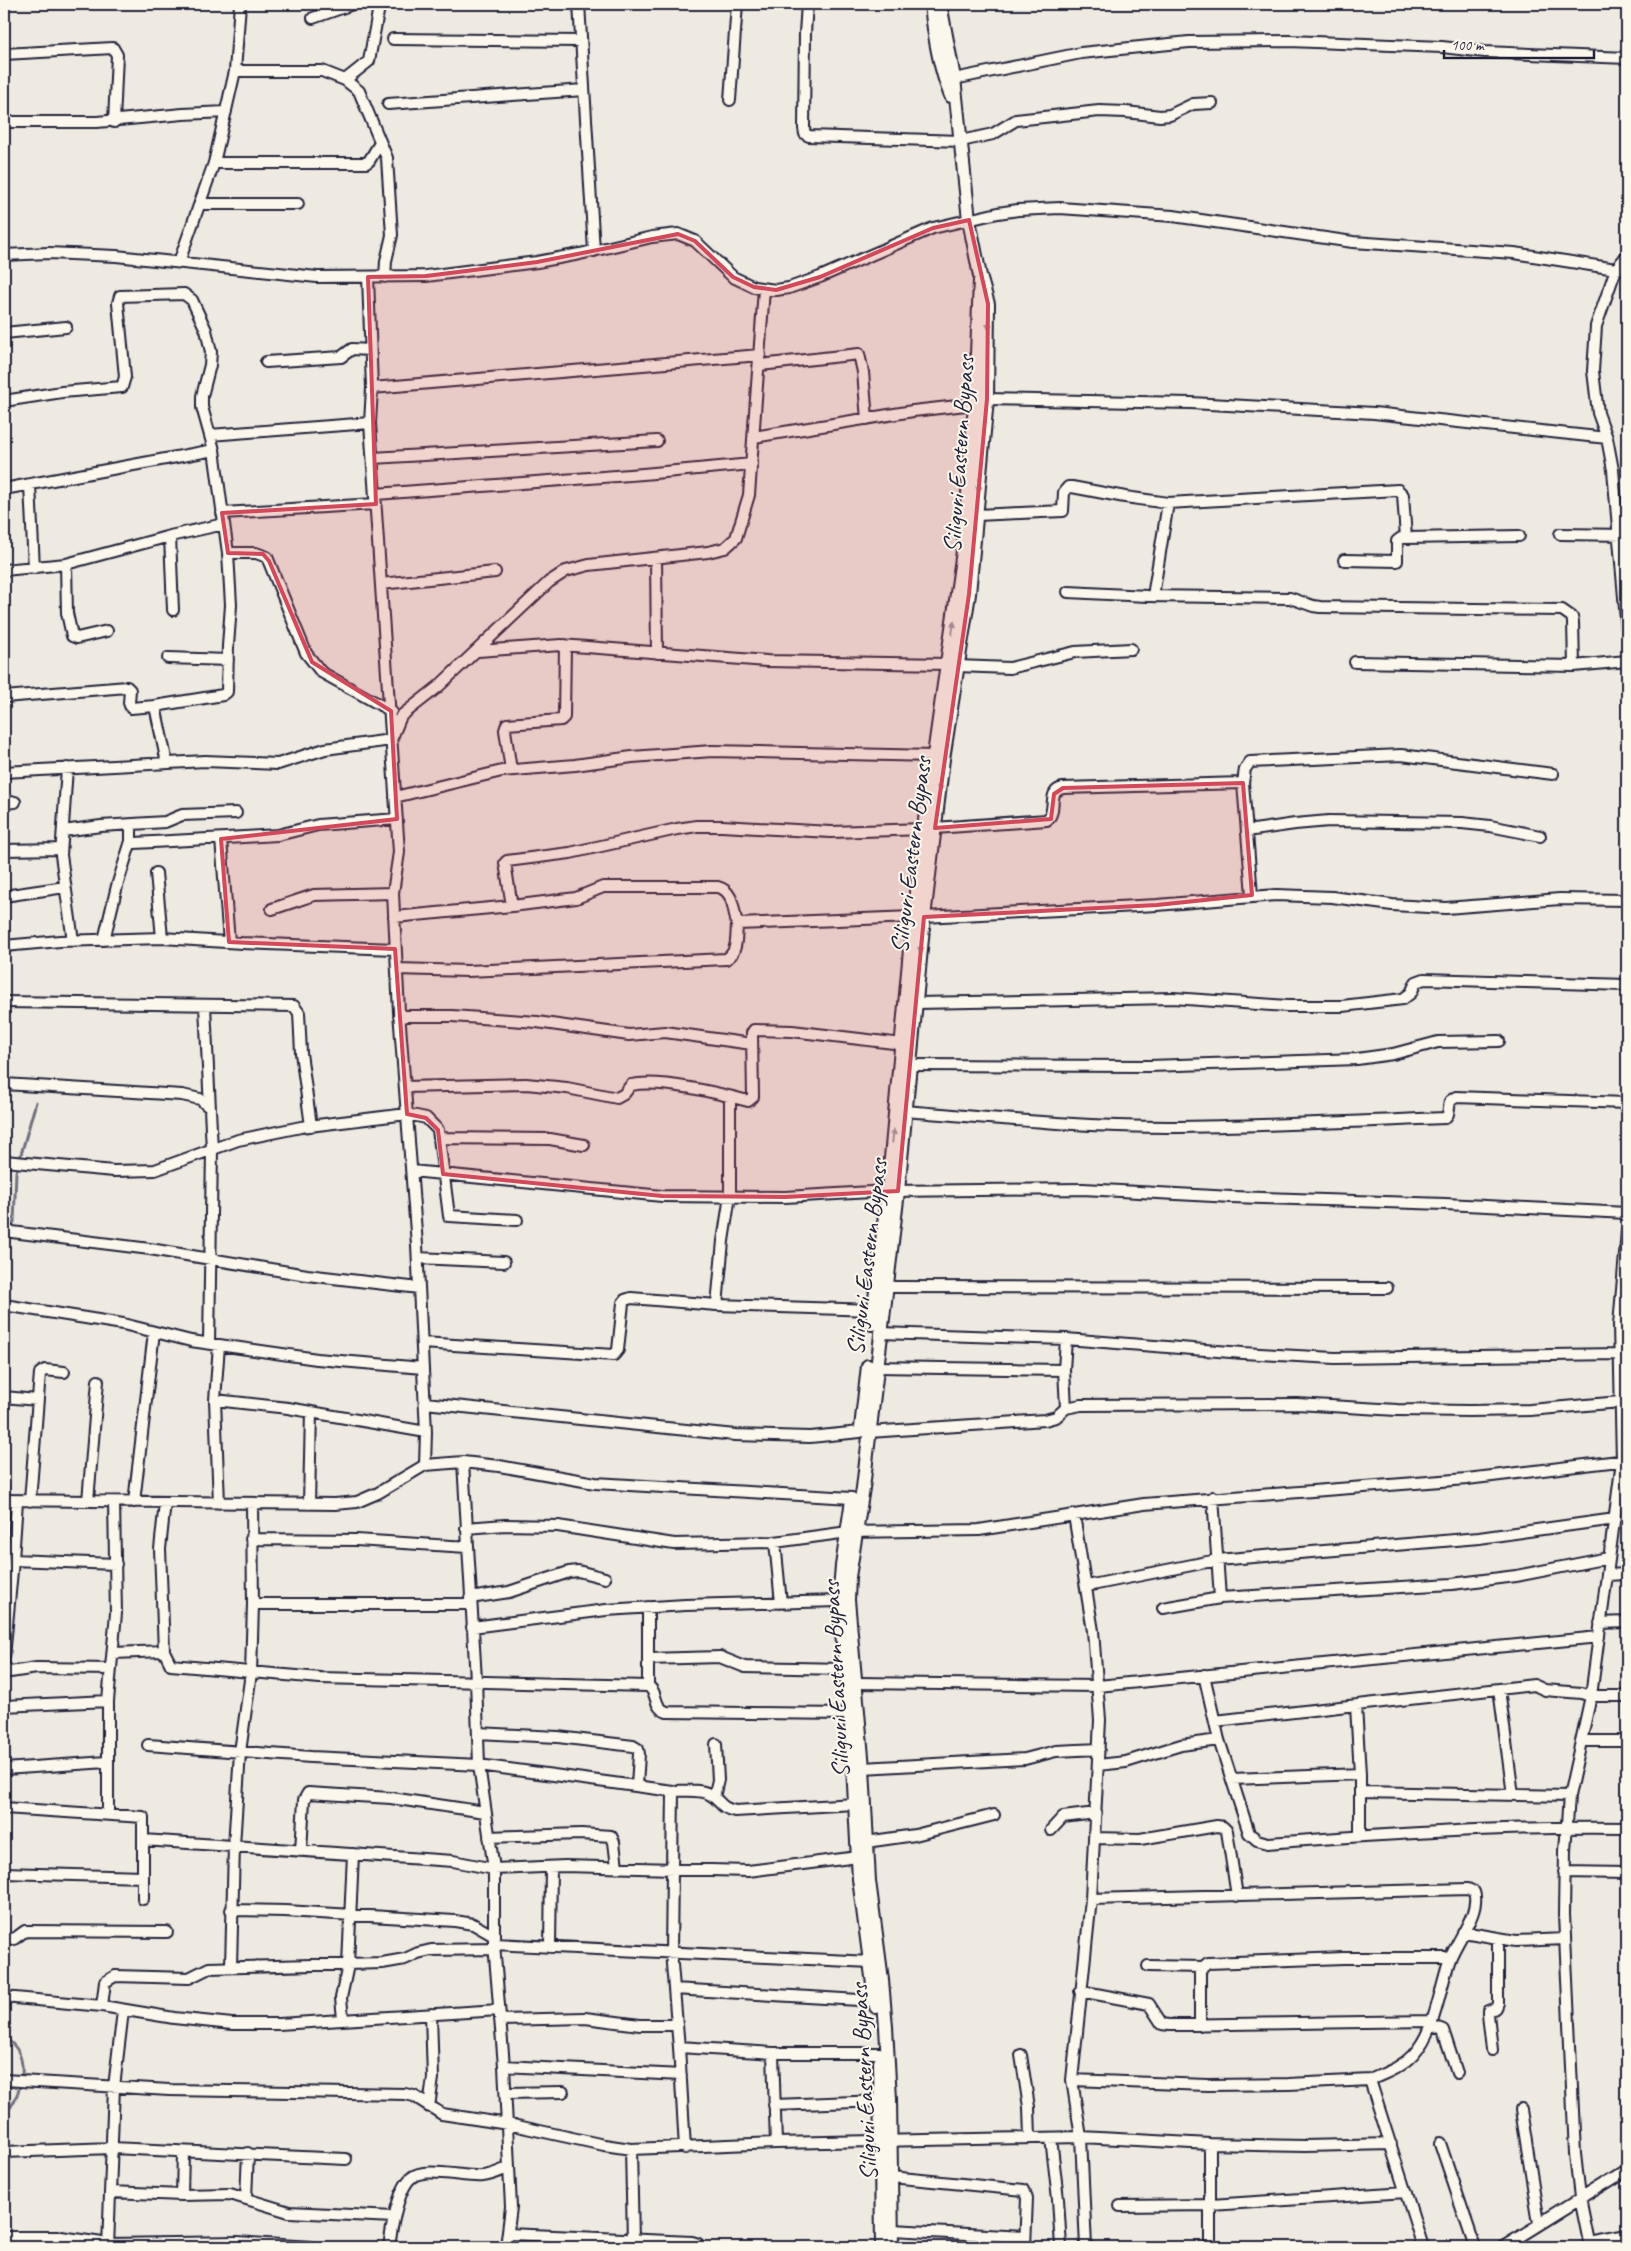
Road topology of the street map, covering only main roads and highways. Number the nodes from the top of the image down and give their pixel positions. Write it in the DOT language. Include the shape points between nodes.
graph roads {
  1 [pos="931,4"];
  2 [pos="940,4"];
  3 [pos="957,110"];
  4 [pos="981,401"];
  5 [pos="952,665"];
  6 [pos="930,829"];
  7 [pos="918,917"];
  8 [pos="893,1191"];
  9 [pos="864,1432"];
  10 [pos="852,1532"];
  11 [pos="886,2142"];
  12 [pos="882,2247"];
  13 [pos="892,2247"];
  1 -- 3 [label="main road, Siliguri Eastern Bypass" via="945,81"];
  2 -- 3 [label="main road, Siliguri Eastern Bypass"];
  3 -- 4 [label="main road, Siliguri Eastern Bypass" via="969,220 980,276"];
  5 -- 4 [label="main road, Siliguri Eastern Bypass, one-way"];
  4 -- 5 [label="main road, Siliguri Eastern Bypass, one-way" via="977,515 969,594"];
  5 -- 6 [label="main road, Siliguri Eastern Bypass, one-way" via="943,758"];
  5 -- 6 [label="main road, Siliguri Eastern Bypass" via="934,756"];
  6 -- 7 [label="main road, Siliguri Eastern Bypass"];
  8 -- 7 [label="main road, Siliguri Eastern Bypass, one-way" via="902,1044"];
  7 -- 8 [label="main road, Siliguri Eastern Bypass, one-way" via="916,1003"];
  8 -- 9 [label="main road, Siliguri Eastern Bypass" via="874,1310"];
  8 -- 9 [label="main road, Siliguri Eastern Bypass" via="886,1287"];
  9 -- 10 [label="main road, Siliguri Eastern Bypass"];
  9 -- 10 [label="main road, Siliguri Eastern Bypass" via="852,1498"];
  10 -- 11 [label="main road, Siliguri Eastern Bypass" via="848,1600 871,1899 882,1980"];
  10 -- 11 [label="main road, Siliguri Eastern Bypass" via="839,1601 850,1714 858,1857 865,1936 876,2001"];
  11 -- 12 [label="main road, Siliguri Eastern Bypass"];
  11 -- 13 [label="main road, Siliguri Eastern Bypass" via="891,2176"];
}
